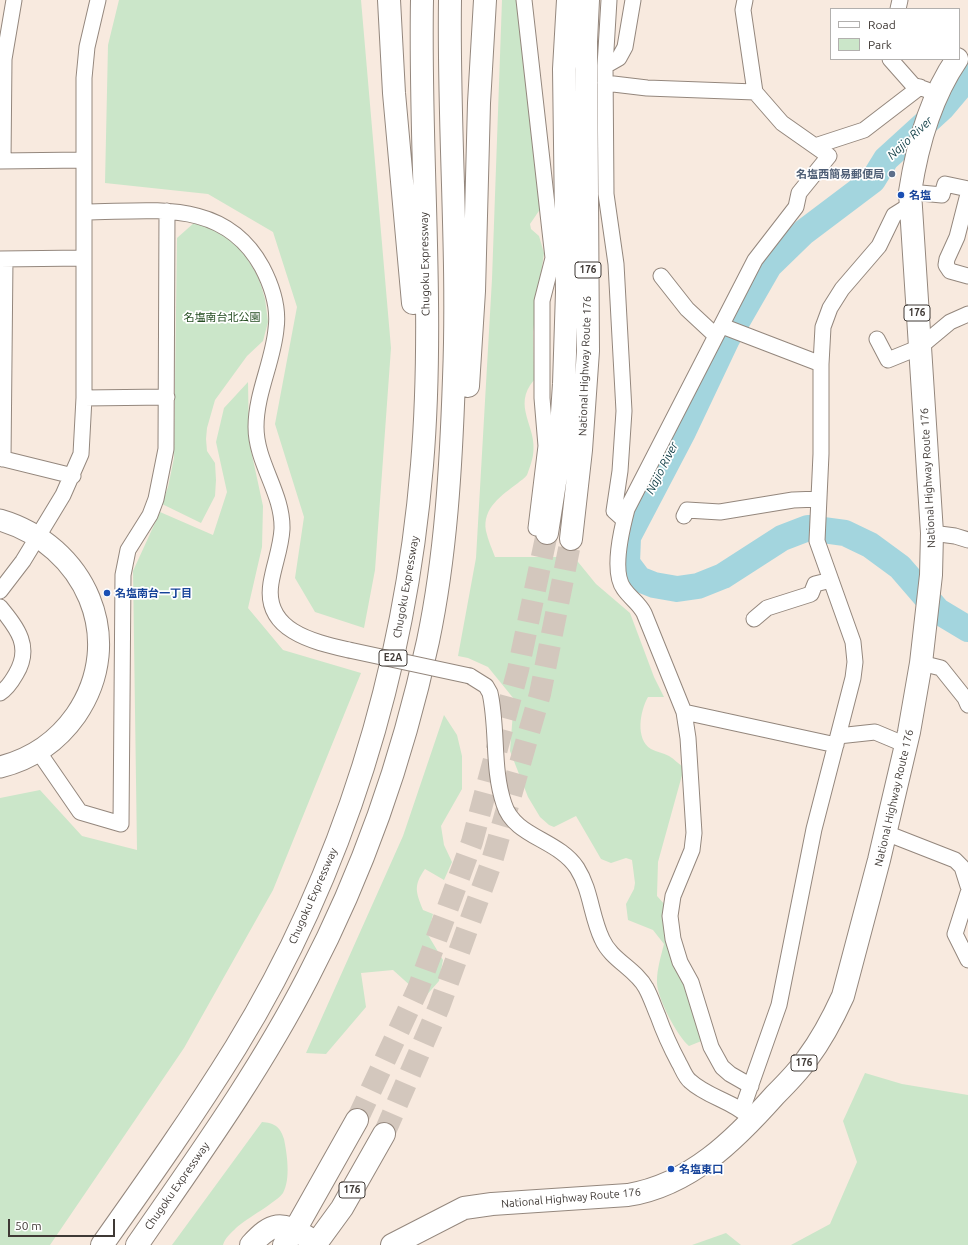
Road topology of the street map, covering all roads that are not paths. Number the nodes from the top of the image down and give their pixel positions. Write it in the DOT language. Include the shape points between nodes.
graph roads {
  1 [pos="14,0"];
  2 [pos="98,0"];
  3 [pos="389,0"];
  4 [pos="422,0"];
  5 [pos="450,0"];
  6 [pos="485,0"];
  7 [pos="524,0"];
  8 [pos="568,0"];
  9 [pos="588,0"];
  10 [pos="609,0"];
  11 [pos="632,0"];
  12 [pos="746,0"];
  13 [pos="968,43"];
  14 [pos="960,55"];
  15 [pos="891,60"];
  16 [pos="956,60"];
  17 [pos="605,66"];
  18 [pos="606,83"];
  19 [pos="929,91"];
  20 [pos="755,92"];
  21 [pos="815,146"];
  22 [pos="84,160"];
  23 [pos="2,161"];
  24 [pos="968,189"];
  25 [pos="968,194"];
  26 [pos="910,198"];
  27 [pos="84,212"];
  28 [pos="167,212"];
  29 [pos="84,258"];
  30 [pos="3,259"];
  31 [pos="661,276"];
  32 [pos="968,276"];
  33 [pos="968,314"];
  34 [pos="719,331"];
  35 [pos="877,339"];
  36 [pos="920,348"];
  37 [pos="821,364"];
  38 [pos="167,397"];
  39 [pos="84,398"];
  40 [pos="2,458"];
  41 [pos="422,462"];
  42 [pos="73,476"];
  43 [pos="819,499"];
  44 [pos="684,516"];
  45 [pos="0,520"];
  46 [pos="624,520"];
  47 [pos="541,531"];
  48 [pos="932,533"];
  49 [pos="37,537"];
  50 [pos="571,539"];
  51 [pos="968,540"];
  52 [pos="831,580"];
  53 [pos="0,591"];
  54 [pos="0,607"];
  55 [pos="754,619"];
  56 [pos="428,640"];
  57 [pos="921,663"];
  58 [pos="0,693"];
  59 [pos="968,704"];
  60 [pos="684,712"];
  61 [pos="837,740"];
  62 [pos="906,745"];
  63 [pos="38,751"];
  64 [pos="0,767"];
  65 [pos="886,834"];
  66 [pos="968,886"];
  67 [pos="968,893"];
  68 [pos="968,960"];
  69 [pos="750,1086"];
  70 [pos="747,1115"];
  71 [pos="358,1120"];
  72 [pos="384,1134"];
  73 [pos="290,1237"];
  74 [pos="317,1244"];
  75 [pos="102,1245"];
  76 [pos="137,1245"];
  77 [pos="251,1245"];
  78 [pos="392,1245"];
  1 -- 23 [label="street" via="4,59"];
  2 -- 22 [label="street" via="87,47 84,78"];
  3 -- 41 [label="highway" via="394,93 419,373"];
  4 -- 41 [label="highway, Chugoku Expressway / E2A" via="426,361"];
  5 -- 56 [label="highway, Chugoku Expressway / E2A" via="454,373 450,469 442,554"];
  6 -- 56 [label="highway" via="468,387 447,565"];
  7 -- 47 [label="street" via="553,258 542,301 542,398 546,446"];
  8 -- 47 [label="highway, National Highway Route 176 / 176" via="564,69 567,292 564,384 559,457"];
  9 -- 50 [label="highway, National Highway Route 176 / 176" via="588,351"];
  10 -- 17 [label="street"];
  11 -- 17 [label="street" via="625,47 619,58"];
  12 -- 20 [label="street" via="743,10"];
  13 -- 14 [label="highway"];
  15 -- 19 [label="street" via="913,85"];
  16 -- 19 [label="highway, National Highway Route 176 / 176" via="948,73"];
  17 -- 18 [label="street"];
  18 -- 20 [label="street" via="647,88"];
  18 -- 46 [label="street" via="606,194 616,264 624,411 614,511"];
  19 -- 21 [label="street" via="864,130"];
  19 -- 26 [label="highway, National Highway Route 176 / 176"];
  20 -- 21 [label="street" via="782,123"];
  21 -- 34 [label="street" via="829,156 798,193 796,207 756,260"];
  22 -- 23 [label="street"];
  22 -- 27 [label="street"];
  24 -- 26 [label="street" via="945,184 942,194"];
  25 -- 32 [label="street" via="964,215 946,265 950,271"];
  26 -- 36 [label="highway, National Highway Route 176 / 176"];
  26 -- 37 [label="street" via="894,215 879,246 842,289 830,308 823,327"];
  27 -- 28 [label="street"];
  27 -- 29 [label="street"];
  28 -- 38 [label="street"];
  28 -- 70 [label="street, bridge" via="197,215 219,222 255,254 270,283 277,313 276,329 260,399 256,439 279,501 281,515 281,544 271,584 273,606 277,615 292,631 304,638 470,676 486,686 490,693 500,786 504,805 511,818 519,828 545,840 562,852 576,867 585,884 594,920 603,941 618,960 641,979 667,1041 689,1080 711,1096"];
  29 -- 30 [label="street"];
  29 -- 39 [label="street"];
  30 -- 40 [label="street"];
  31 -- 34 [label="street" via="687,309"];
  33 -- 36 [label="street" via="950,322"];
  34 -- 37 [label="street"];
  34 -- 46 [label="street" via="627,509"];
  35 -- 36 [label="street" via="888,360"];
  36 -- 48 [label="highway, National Highway Route 176 / 176"];
  37 -- 43 [label="street" via="822,454"];
  38 -- 39 [label="street"];
  38 -- 63 [label="street" via="166,449 161,480 150,515 128,550 124,575 121,824 80,812"];
  39 -- 42 [label="street" via="83,441"];
  40 -- 42 [label="street"];
  41 -- 75 [label="highway, Chugoku Expressway / E2A" via="414,551 399,634 379,718 350,807 319,886 282,964 237,1045"];
  42 -- 49 [label="street"];
  43 -- 44 [label="street" via="793,500 720,512 687,510"];
  43 -- 52 [label="street" via="818,541"];
  45 -- 49 [label="street"];
  46 -- 60 [label="street" via="618,555 623,588 638,602 644,613"];
  48 -- 51 [label="street"];
  48 -- 57 [label="highway, National Highway Route 176 / 176" via="931,575"];
  49 -- 53 [label="street"];
  49 -- 63 [label="street" via="69,564 89,596 98,626 99,652 96,672 80,709 68,727"];
  52 -- 55 [label="street" via="815,584 811,594 767,608"];
  52 -- 61 [label="street" via="853,642 855,662"];
  54 -- 58 [label="street" via="24,648 21,665"];
  56 -- 76 [label="highway, Chugoku Expressway / E2A" via="408,721 379,813 340,912 308,978 259,1065"];
  57 -- 59 [label="street" via="941,668"];
  57 -- 62 [label="highway, National Highway Route 176 / 176"];
  60 -- 61 [label="street"];
  60 -- 69 [label="street" via="694,833 692,850 673,896 670,916 673,939 680,962 691,982 710,1047 722,1067"];
  61 -- 62 [label="street" via="875,732"];
  61 -- 69 [label="street" via="814,829 779,1005"];
  62 -- 65 [label="highway, National Highway Route 176 / 176"];
  63 -- 64 [label="street" via="16,763"];
  65 -- 66 [label="street" via="955,860 962,867"];
  65 -- 70 [label="highway, National Highway Route 176 / 176" via="843,996 832,1020 807,1060"];
  67 -- 68 [label="street" via="955,934"];
  69 -- 70 [label="street"];
  70 -- 78 [label="highway, National Highway Route 176 / 176" via="713,1156 664,1186 628,1195 464,1208"];
  71 -- 73 [label="highway, 176"];
  72 -- 74 [label="highway, 176" via="342,1208"];
  73 -- 74 [label="highway, 176"];
  73 -- 77 [label="highway" via="284,1225 275,1225"];
}
